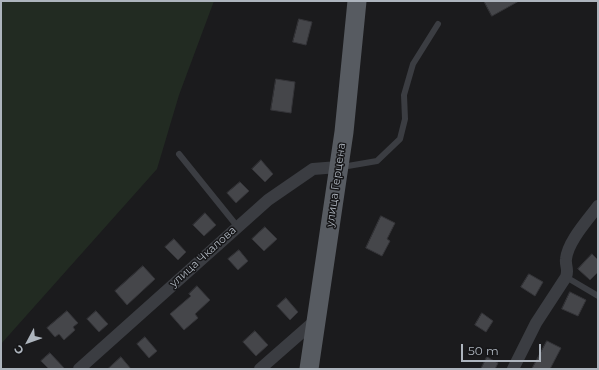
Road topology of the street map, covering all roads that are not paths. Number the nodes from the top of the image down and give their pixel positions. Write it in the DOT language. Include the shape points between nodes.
graph roads {
  1 [pos="357,1"];
  2 [pos="438,24"];
  3 [pos="179,154"];
  4 [pos="338,167"];
  5 [pos="598,206"];
  6 [pos="237,226"];
  7 [pos="566,277"];
  8 [pos="598,296"];
  9 [pos="317,320"];
  10 [pos="79,369"];
  11 [pos="260,369"];
  12 [pos="309,369"];
  13 [pos="513,369"];
  1 -- 4 [label="main road, улица Герцена"];
  2 -- 4 [label="lane" via="414,64 404,95 405,120 400,139 377,161"];
  3 -- 6 [label="lane"];
  4 -- 6 [label="street, улица Чкалова" via="313,169 268,200"];
  4 -- 9 [label="main road, улица Герцена"];
  5 -- 7 [label="street" via="574,239 566,259"];
  6 -- 10 [label="street, улица Чкалова"];
  7 -- 8 [label="lane"];
  7 -- 13 [label="street" via="536,323"];
  9 -- 11 [label="street"];
  9 -- 12 [label="main road, улица Герцена"];
}
